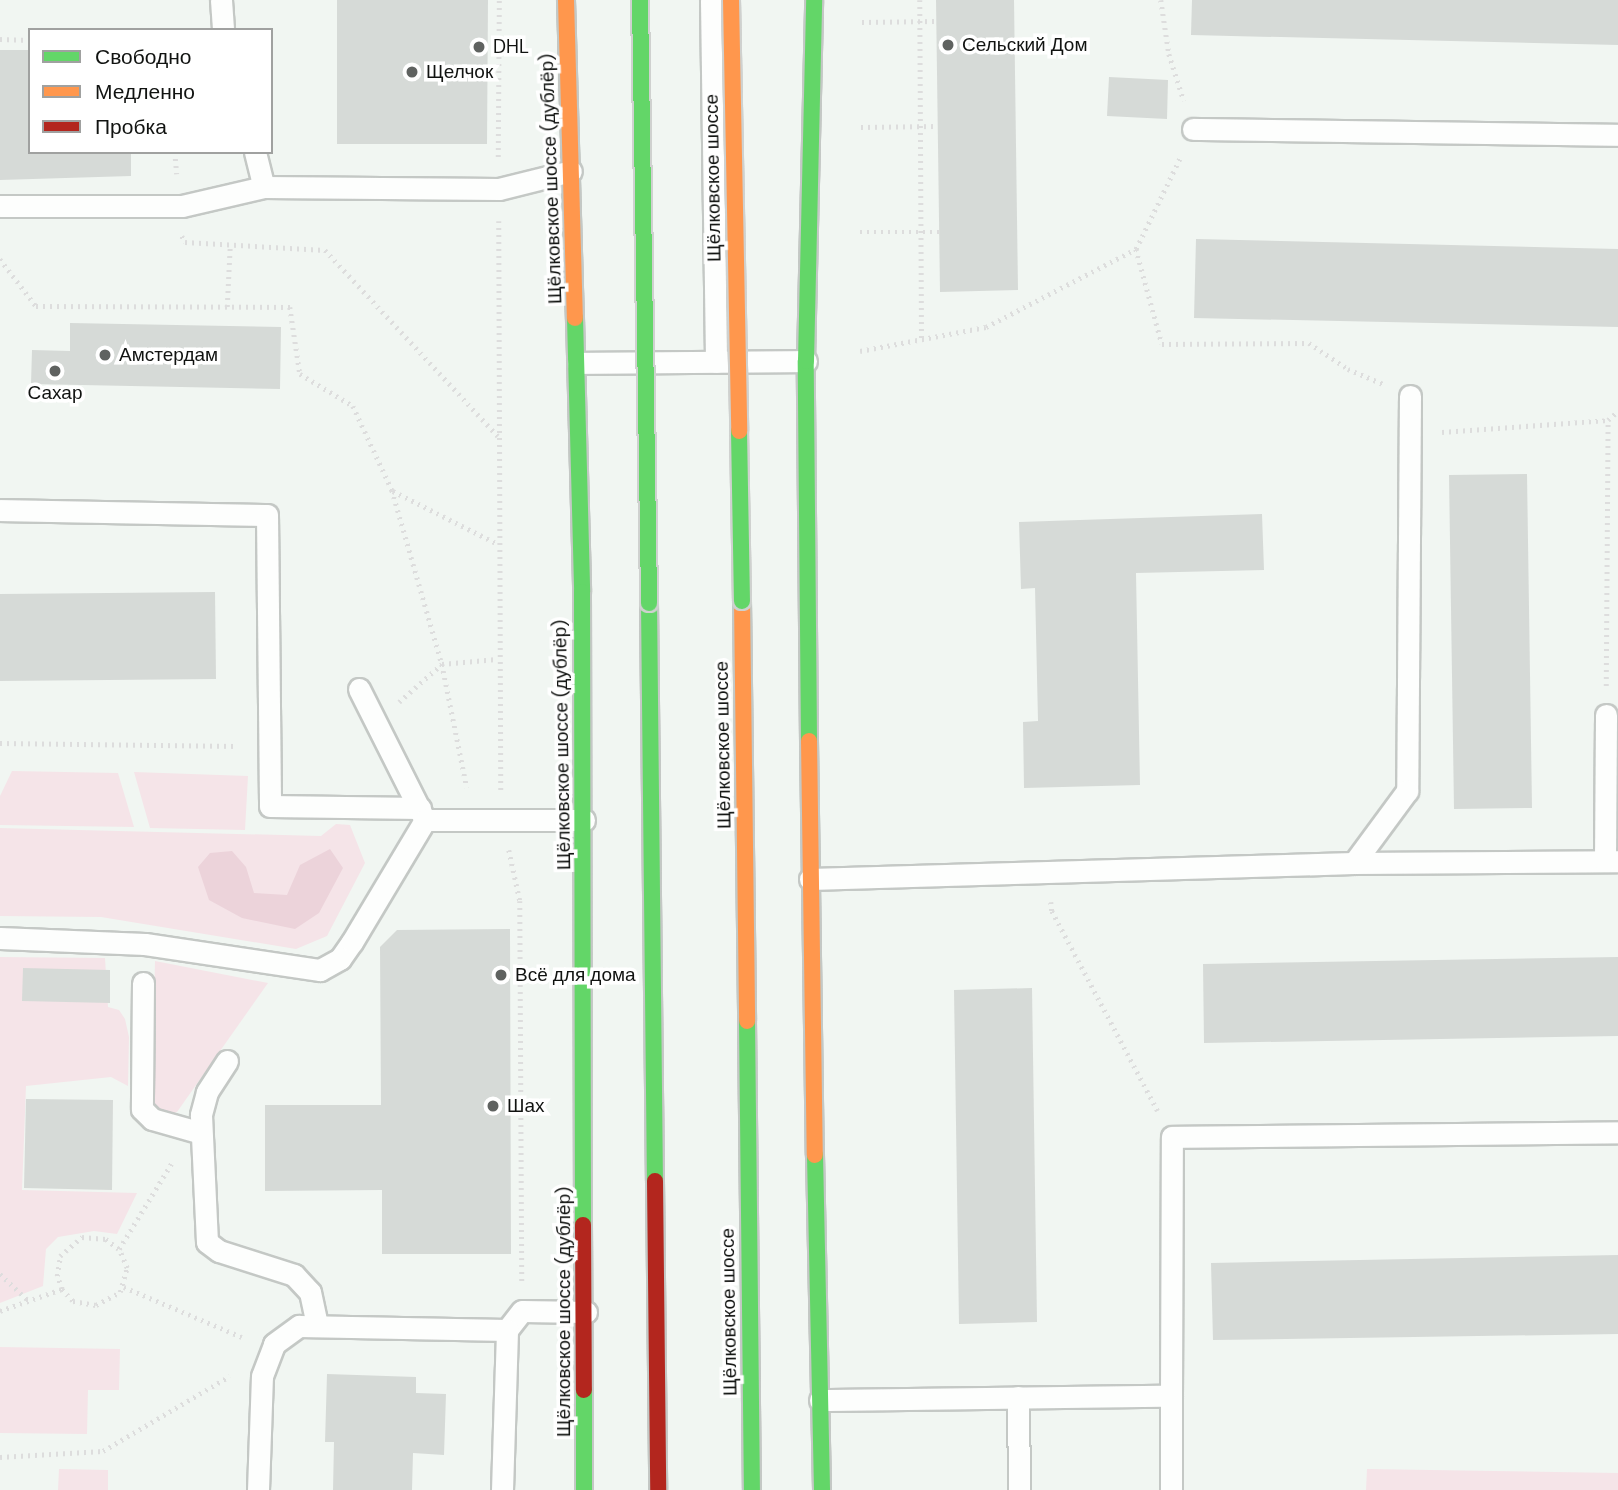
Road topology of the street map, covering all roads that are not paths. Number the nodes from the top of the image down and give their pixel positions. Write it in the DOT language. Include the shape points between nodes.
graph roads {
  1 [pos="221,0"];
  2 [pos="566,0"];
  3 [pos="640,0"];
  4 [pos="654,0"];
  5 [pos="710,0"];
  6 [pos="731,0"];
  7 [pos="814,0"];
  8 [pos="223,28"];
  9 [pos="1194,130"];
  10 [pos="1618,135"];
  11 [pos="256,154"];
  12 [pos="571,171"];
  13 [pos="264,187"];
  14 [pos="0,206"];
  15 [pos="806,360"];
  16 [pos="660,362"];
  17 [pos="716,362"];
  18 [pos="578,363"];
  19 [pos="1410,396"];
  20 [pos="0,510"];
  21 [pos="359,690"];
  22 [pos="1606,715"];
  23 [pos="422,814"];
  24 [pos="584,820"];
  25 [pos="1612,861"];
  26 [pos="1354,863"];
  27 [pos="810,879"];
  28 [pos="0,938"];
  29 [pos="143,983"];
  30 [pos="227,1061"];
  31 [pos="1618,1132"];
  32 [pos="195,1133"];
  33 [pos="586,1312"];
  34 [pos="317,1325"];
  35 [pos="507,1330"];
  36 [pos="1171,1396"];
  37 [pos="1018,1397"];
  38 [pos="820,1401"];
  39 [pos="258,1490"];
  40 [pos="502,1490"];
  41 [pos="583,1490"];
  42 [pos="658,1490"];
  43 [pos="752,1490"];
  44 [pos="822,1490"];
  45 [pos="1019,1490"];
  46 [pos="1171,1490"];
  1 -- 8 [label="lane"];
  2 -- 12 [label="main road, Щёлковское шоссе (дублёр)"];
  3 -- 42 [label="main road, bridge"];
  4 -- 16 [label="lane"];
  5 -- 17 [label="lane"];
  6 -- 43 [label="main road, Щёлковское шоссе, bridge"];
  7 -- 15 [label="main road"];
  9 -- 10 [label="lane"];
  11 -- 13 [label="lane"];
  12 -- 13 [label="lane" via="499,189"];
  12 -- 18 [label="main road, Щёлковское шоссе (дублёр)"];
  13 -- 14 [label="lane" via="167,205"];
  15 -- 17 [label="lane"];
  15 -- 27 [label="main road"];
  16 -- 17 [label="lane"];
  16 -- 18 [label="lane"];
  18 -- 24 [label="main road, Щёлковское шоссе (дублёр)"];
  19 -- 26 [label="lane" via="1408,790"];
  20 -- 23 [label="lane" via="267,515 270,806"];
  21 -- 23 [label="lane"];
  22 -- 25 [label="lane"];
  23 -- 24 [label="lane"];
  23 -- 28 [label="lane" via="352,942 340,959 320,970 145,944"];
  24 -- 33 [label="main road, Щёлковское шоссе (дублёр)"];
  25 -- 26 [label="lane"];
  26 -- 27 [label="lane"];
  27 -- 38 [label="main road"];
  29 -- 32 [label="lane" via="142,1109 152,1119"];
  30 -- 32 [label="lane" via="202,1102"];
  31 -- 36 [label="lane" via="1172,1137"];
  32 -- 34 [label="lane" via="207,1242 219,1251 294,1275 310,1292"];
  33 -- 35 [label="lane" via="522,1311"];
  33 -- 41 [label="main road, Щёлковское шоссе (дублёр)"];
  34 -- 35 [label="lane"];
  34 -- 39 [label="lane" via="299,1326 272,1350 262,1376"];
  35 -- 40 [label="lane"];
  36 -- 37 [label="lane"];
  36 -- 46 [label="lane"];
  37 -- 38 [label="lane"];
  37 -- 45 [label="lane"];
  38 -- 44 [label="main road"];
}
